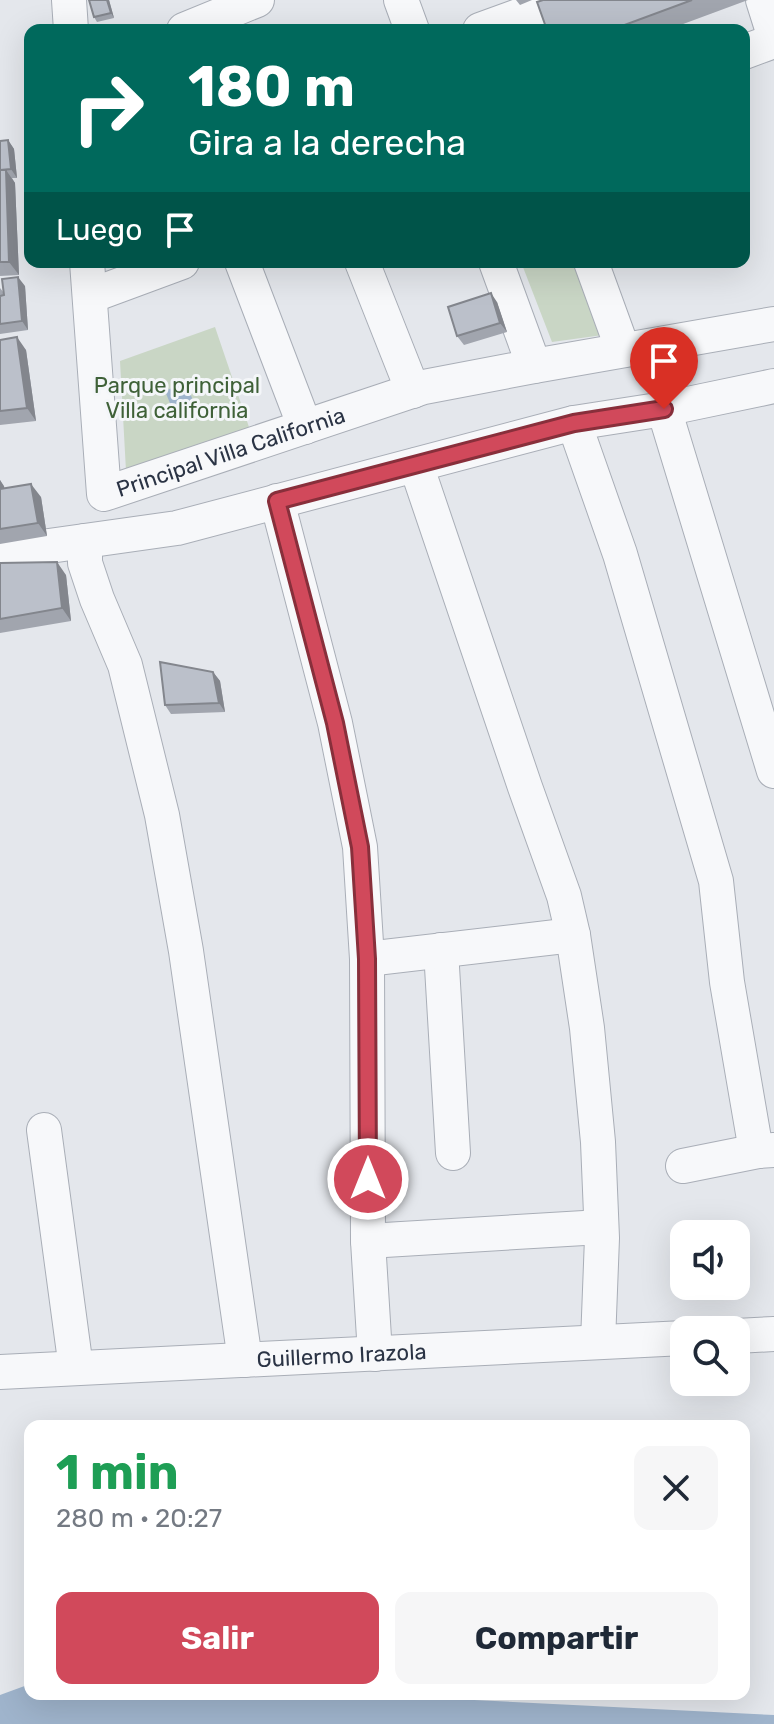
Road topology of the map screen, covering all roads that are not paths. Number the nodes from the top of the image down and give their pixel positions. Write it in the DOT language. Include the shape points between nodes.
graph roads {
  1 [pos="69,0"];
  2 [pos="257,0"];
  3 [pos="401,0"];
  4 [pos="562,0"];
  5 [pos="763,0"];
  6 [pos="71,24"];
  7 [pos="199,24"];
  8 [pos="410,24"];
  9 [pos="496,24"];
  10 [pos="774,35"];
  11 [pos="774,41"];
  12 [pos="750,50"];
  13 [pos="88,268"];
  14 [pos="166,268"];
  15 [pos="244,268"];
  16 [pos="364,268"];
  17 [pos="498,268"];
  18 [pos="593,268"];
  19 [pos="90,296"];
  20 [pos="774,324"];
  21 [pos="623,350"];
  22 [pos="534,366"];
  23 [pos="774,386"];
  24 [pos="413,391"];
  25 [pos="664,409"];
  26 [pos="574,423"];
  27 [pos="305,427"];
  28 [pos="416,465"];
  29 [pos="277,501"];
  30 [pos="85,541"];
  31 [pos="0,553"];
  32 [pos="774,771"];
  33 [pos="573,935"];
  34 [pos="441,950"];
  35 [pos="367,959"];
  36 [pos="44,1130"];
  37 [pos="766,1150"];
  38 [pos="453,1153"];
  39 [pos="683,1166"];
  40 [pos="601,1227"];
  41 [pos="368,1241"];
  42 [pos="774,1334"];
  43 [pos="750,1335"];
  44 [pos="670,1339"];
  45 [pos="598,1342"];
  46 [pos="375,1354"];
  47 [pos="245,1360"];
  48 [pos="76,1368"];
  49 [pos="0,1372"];
  1 -- 6 [label="street"];
  2 -- 7 [label="street"];
  3 -- 8 [label="street"];
  4 -- 9 [label="street"];
  5 -- 10 [label="street"];
  11 -- 12 [label="street"];
  13 -- 19 [label="street, Principal Villa California"];
  14 -- 19 [label="street"];
  15 -- 27 [label="street"];
  16 -- 24 [label="street"];
  17 -- 22 [label="street"];
  18 -- 21 [label="street"];
  19 -- 27 [label="street, Principal Villa California" via="104,494"];
  20 -- 21 [label="street, Principal Villa California"];
  21 -- 22 [label="street, Principal Villa California"];
  22 -- 24 [label="street, Principal Villa California"];
  23 -- 25 [label="street"];
  24 -- 27 [label="street, Principal Villa California"];
  25 -- 26 [label="street"];
  25 -- 32 [label="street"];
  26 -- 28 [label="street"];
  26 -- 37 [label="street" via="620,554 716,881 754,1139"];
  28 -- 29 [label="street"];
  28 -- 33 [label="street"];
  29 -- 30 [label="street" via="177,528"];
  29 -- 35 [label="street" via="335,723 360,847"];
  30 -- 31 [label="street"];
  30 -- 47 [label="street" via="85,563 125,665 162,815"];
  33 -- 34 [label="street"];
  33 -- 40 [label="street" via="598,1142"];
  34 -- 35 [label="street"];
  34 -- 38 [label="street"];
  35 -- 41 [label="street"];
  36 -- 48 [label="street"];
  37 -- 39 [label="street"];
  40 -- 41 [label="street"];
  40 -- 45 [label="street"];
  41 -- 46 [label="street"];
  42 -- 43 [label="street"];
  44 -- 45 [label="street, Guillermo Irazola"];
  45 -- 46 [label="street, Guillermo Irazola"];
  46 -- 47 [label="street, Guillermo Irazola"];
  47 -- 48 [label="street, Guillermo Irazola"];
  48 -- 49 [label="street, Guillermo Irazola"];
}
